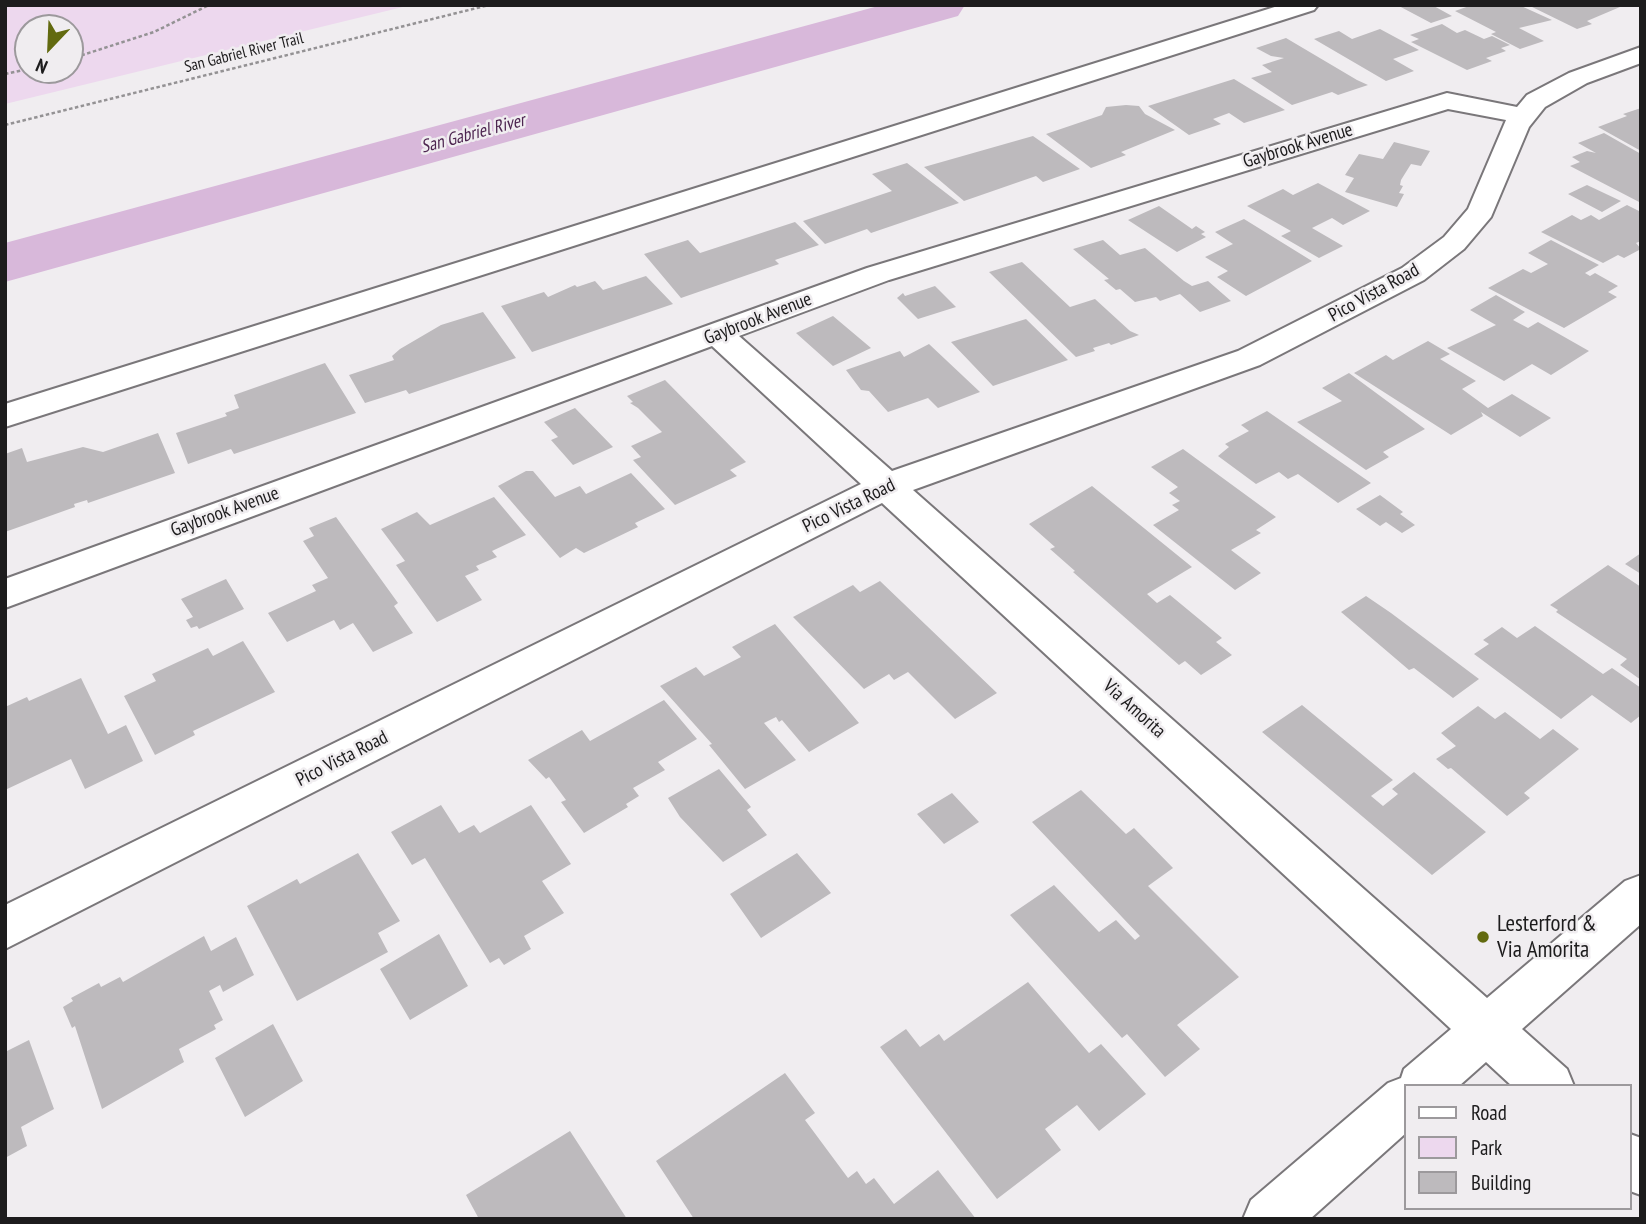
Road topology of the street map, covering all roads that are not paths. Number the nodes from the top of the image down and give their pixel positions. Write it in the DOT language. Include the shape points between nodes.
graph roads {
  1 [pos="1306,5"];
  2 [pos="1641,54"];
  3 [pos="1523,116"];
  4 [pos="718,334"];
  5 [pos="5,416"];
  6 [pos="887,486"];
  7 [pos="5,594"];
  8 [pos="1641,895"];
  9 [pos="5,928"];
  10 [pos="1487,1029"];
  11 [pos="1424,1084"];
  12 [pos="1547,1084"];
  13 [pos="1404,1102"];
  14 [pos="1270,1219"];
  1 -- 5 [label="street"];
  2 -- 3 [label="street, Pico Vista Road" via="1564,84 1536,101"];
  3 -- 4 [label="street, Gaybrook Avenue" via="1447,100 878,274"];
  3 -- 6 [label="street, Pico Vista Road" via="1481,211 1454,243 1413,274 1249,358"];
  4 -- 6 [label="street, Via Amorita"];
  4 -- 7 [label="street, Gaybrook Avenue"];
  6 -- 9 [label="street, Pico Vista Road"];
  6 -- 10 [label="street, Via Amorita"];
  8 -- 10 [label="street"];
  10 -- 11 [label="street"];
  10 -- 12 [label="street, Via Amorita"];
  13 -- 14 [label="street"];
}
